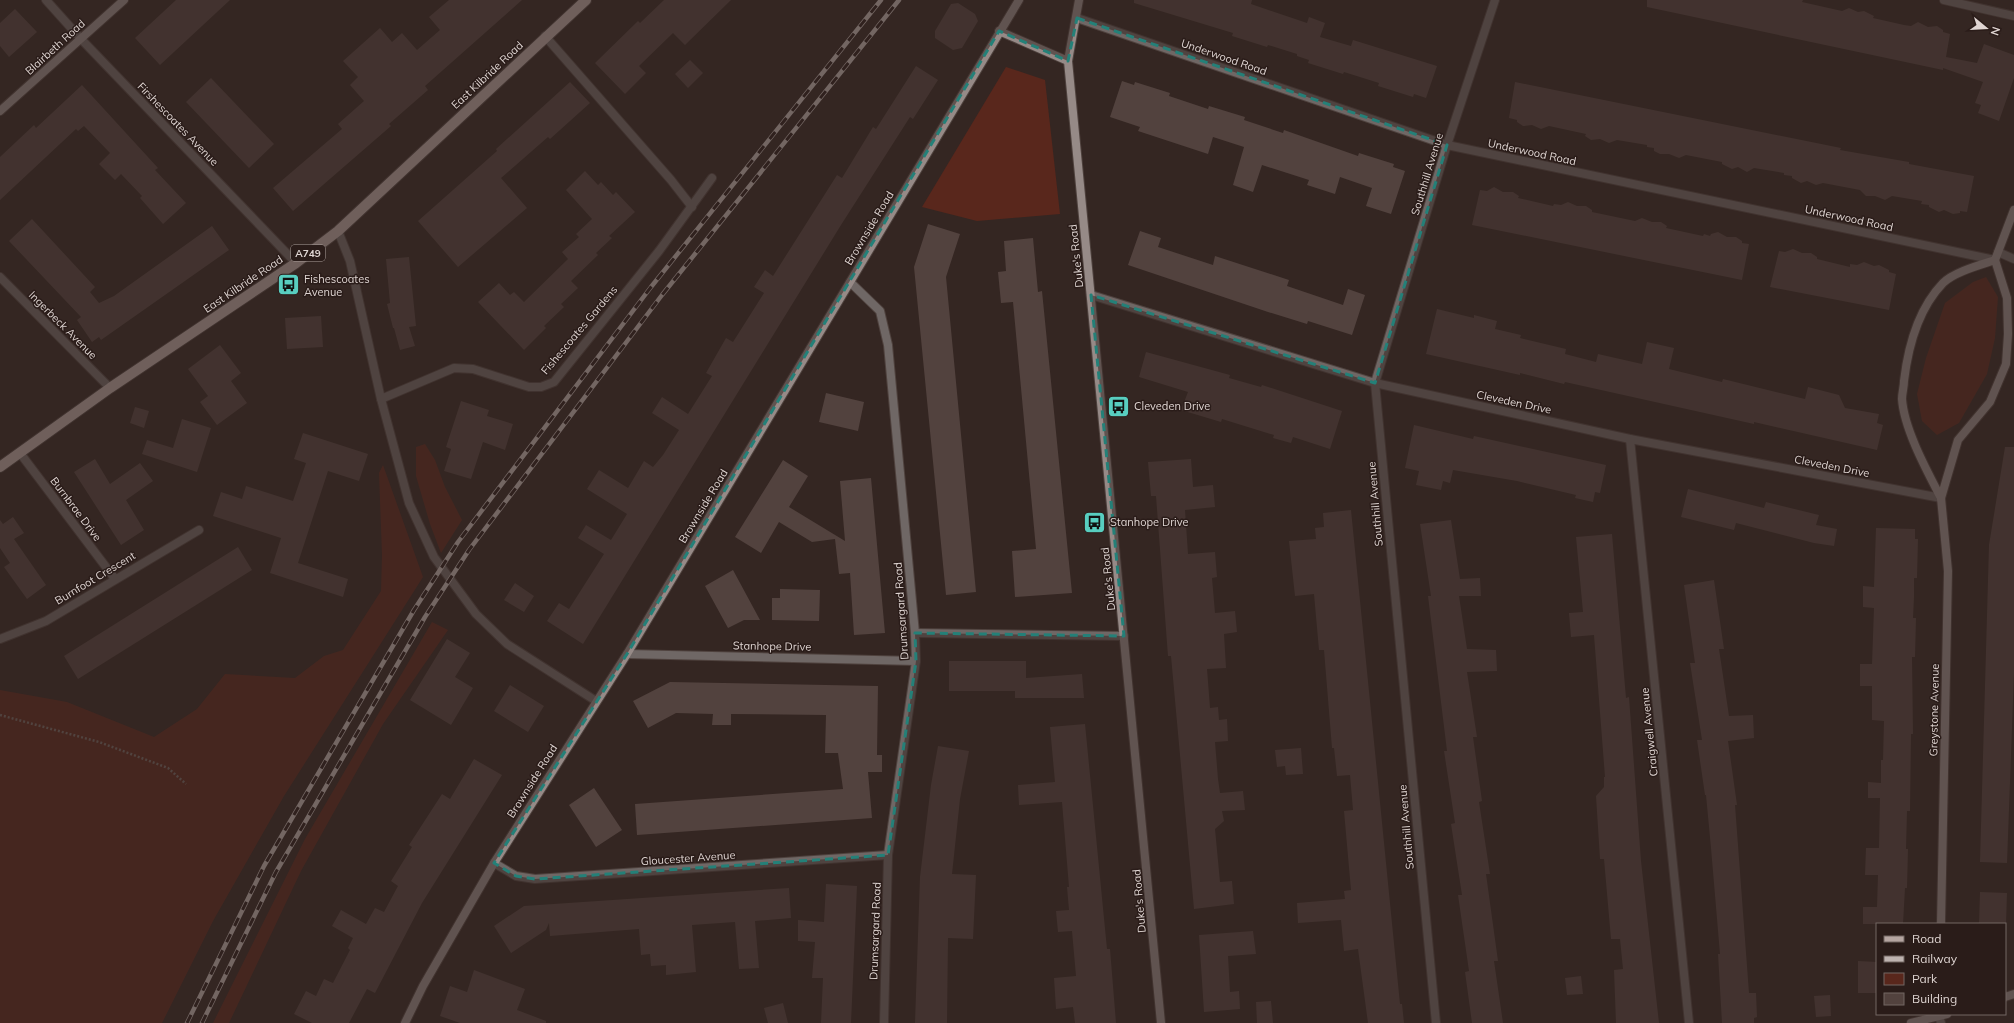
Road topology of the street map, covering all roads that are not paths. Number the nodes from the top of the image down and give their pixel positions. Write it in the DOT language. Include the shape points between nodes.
graph roads {
  1 [pos="46,0"];
  2 [pos="124,0"];
  3 [pos="586,0"];
  4 [pos="1019,0"];
  5 [pos="1079,0"];
  6 [pos="1495,0"];
  7 [pos="1944,0"];
  8 [pos="2014,16"];
  9 [pos="1077,18"];
  10 [pos="999,31"];
  11 [pos="545,36"];
  12 [pos="81,39"];
  13 [pos="1068,61"];
  14 [pos="0,111"];
  15 [pos="1447,145"];
  16 [pos="712,178"];
  17 [pos="692,206"];
  18 [pos="2014,210"];
  19 [pos="338,231"];
  20 [pos="1997,256"];
  21 [pos="2014,259"];
  22 [pos="296,263"];
  23 [pos="0,277"];
  24 [pos="850,282"];
  25 [pos="1091,295"];
  26 [pos="1375,384"];
  27 [pos="110,388"];
  28 [pos="381,399"];
  29 [pos="1630,439"];
  30 [pos="20,453"];
  31 [pos="0,467"];
  32 [pos="1941,498"];
  33 [pos="199,530"];
  34 [pos="115,578"];
  35 [pos="915,633"];
  36 [pos="1124,636"];
  37 [pos="0,639"];
  38 [pos="627,654"];
  39 [pos="916,661"];
  40 [pos="596,701"];
  41 [pos="888,855"];
  42 [pos="494,863"];
  43 [pos="1941,923"];
  44 [pos="1942,1017"];
  45 [pos="405,1023"];
  46 [pos="884,1023"];
  47 [pos="1162,1023"];
  48 [pos="1436,1023"];
  49 [pos="1689,1023"];
  50 [pos="1911,1023"];
  1 -- 12 [label="street, Firshescoates Avenue"];
  2 -- 12 [label="street, Blairbeth Road"];
  3 -- 11 [label="main road, East Kilbride Road / A749"];
  4 -- 10 [label="street, Brownside Road"];
  5 -- 9 [label="street, Duke's Road"];
  6 -- 15 [label="street, Southhill Avenue"];
  7 -- 8 [label="street"];
  9 -- 13 [label="street, Duke's Road"];
  9 -- 15 [label="street, Underwood Road"];
  10 -- 13 [label="street"];
  10 -- 24 [label="street, Brownside Road"];
  11 -- 17 [label="street"];
  11 -- 19 [label="main road, East Kilbride Road / A749"];
  12 -- 14 [label="street, Blairbeth Road"];
  12 -- 22 [label="street, Firshescoates Avenue"];
  13 -- 25 [label="street, Duke's Road"];
  15 -- 20 [label="street, Underwood Road"];
  15 -- 26 [label="street, Southhill Avenue"];
  16 -- 17 [label="street, Fishescoates Gardens"];
  17 -- 28 [label="street, Fishescoates Gardens" via="554,382 541,388 529,388 473,369 454,368"];
  18 -- 20 [label="street"];
  19 -- 22 [label="main road, East Kilbride Road / A749"];
  19 -- 28 [label="street" via="350,261"];
  20 -- 21 [label="street, Underwood Road"];
  20 -- 32 [label="street, Greystone Avenue" via="2007,298 2006,364 1990,402 1958,440"];
  20 -- 32 [label="street, Greystone Avenue" via="1943,283 1925,308 1910,345 1902,399 1910,430"];
  22 -- 27 [label="main road, East Kilbride Road / A749"];
  23 -- 27 [label="street, Ingerbeck Avenue"];
  24 -- 35 [label="street, Drumsargard Road" via="880,310 888,345"];
  24 -- 38 [label="street, Brownside Road"];
  25 -- 26 [label="street, Cleveden Drive"];
  25 -- 36 [label="street, Duke's Road"];
  26 -- 29 [label="street, Cleveden Drive"];
  26 -- 48 [label="street, Southhill Avenue"];
  27 -- 30 [label="main road, East Kilbride Road / A749"];
  28 -- 40 [label="street" via="409,504 434,557 476,614 507,644"];
  29 -- 32 [label="street, Cleveden Drive"];
  29 -- 49 [label="street, Craigwell Avenue"];
  30 -- 31 [label="main road, East Kilbride Road / A749"];
  30 -- 34 [label="street, Burnbrae Drive"];
  32 -- 43 [label="street, Greystone Avenue" via="1948,571"];
  33 -- 34 [label="street, Burnfoot Crescent"];
  34 -- 37 [label="street, Burnfoot Crescent" via="46,621"];
  35 -- 36 [label="street"];
  35 -- 39 [label="street, Drumsargard Road"];
  36 -- 47 [label="street, Duke's Road"];
  38 -- 39 [label="street, Stanhope Drive"];
  38 -- 40 [label="street, Brownside Road"];
  39 -- 41 [label="street, Drumsargard Road"];
  40 -- 42 [label="street, Brownside Road"];
  41 -- 42 [label="street, Gloucester Avenue" via="535,879 516,876"];
  41 -- 46 [label="street, Drumsargard Road"];
  42 -- 45 [label="street, Brownside Road" via="423,986"];
  44 -- 50 [label="street"];
}
